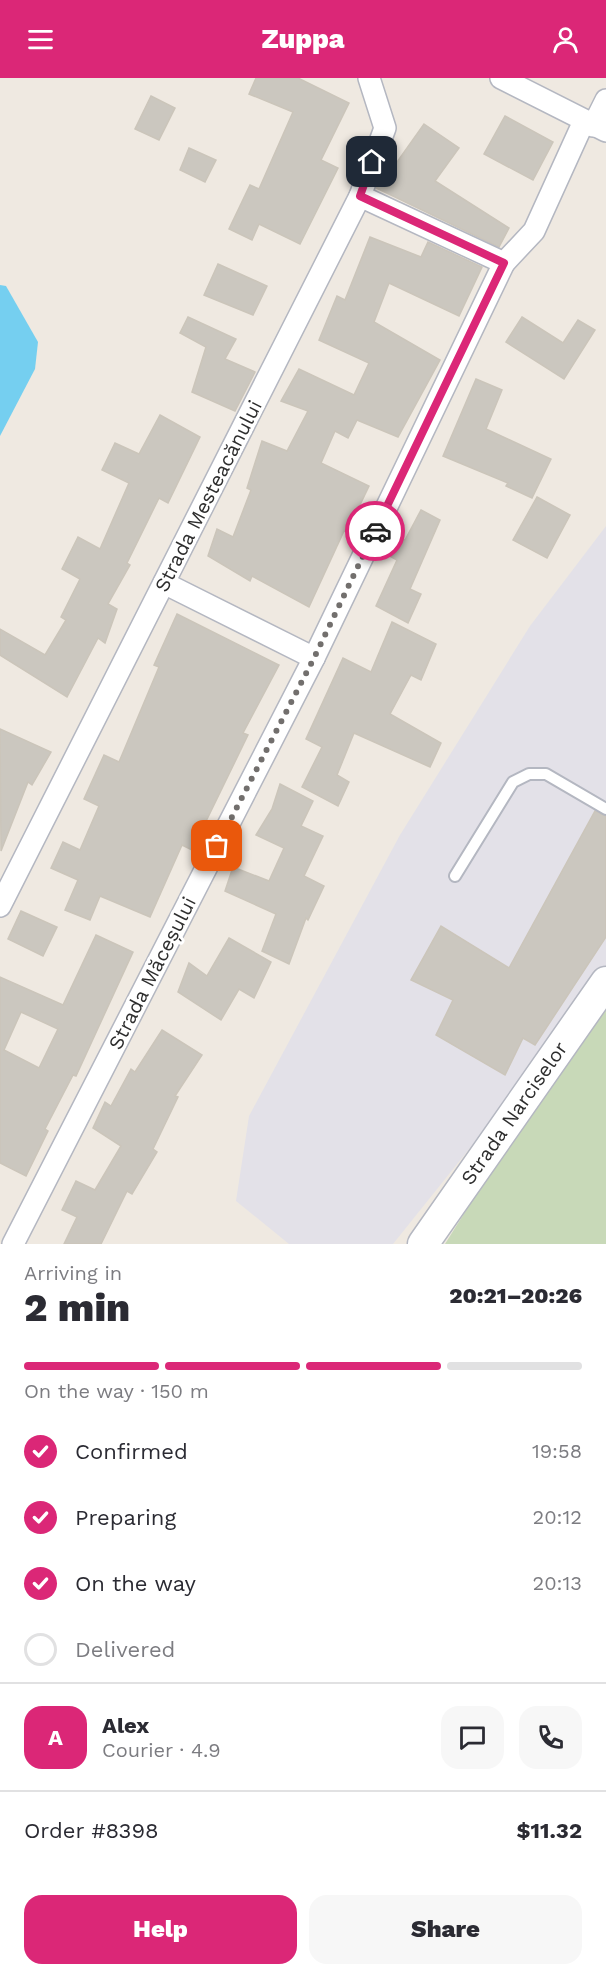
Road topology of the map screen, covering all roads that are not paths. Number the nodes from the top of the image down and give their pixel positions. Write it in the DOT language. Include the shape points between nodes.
graph roads {
  1 [pos="501,78"];
  2 [pos="369,79"];
  3 [pos="606,100"];
  4 [pos="594,126"];
  5 [pos="360,196"];
  6 [pos="504,263"];
  7 [pos="164,583"];
  8 [pos="314,658"];
  9 [pos="606,809"];
  10 [pos="455,876"];
  11 [pos="0,906"];
  12 [pos="606,982"];
  13 [pos="13,1244"];
  14 [pos="423,1244"];
  1 -- 4 [label="street"];
  2 -- 5 [label="street, Strada Mesteacănului" via="386,128"];
  3 -- 4 [label="street, Strada Măceșului"];
  4 -- 6 [label="street, Strada Măceșului" via="534,231"];
  5 -- 6 [label="street"];
  5 -- 7 [label="street, Strada Mesteacănului"];
  6 -- 8 [label="street, Strada Măceșului"];
  7 -- 8 [label="street"];
  7 -- 11 [label="street, Strada Mesteacănului"];
  8 -- 13 [label="street, Strada Măceșului"];
  9 -- 10 [label="lane" via="546,774 530,774 513,782"];
  12 -- 14 [label="main road, Strada Narciselor"];
}
